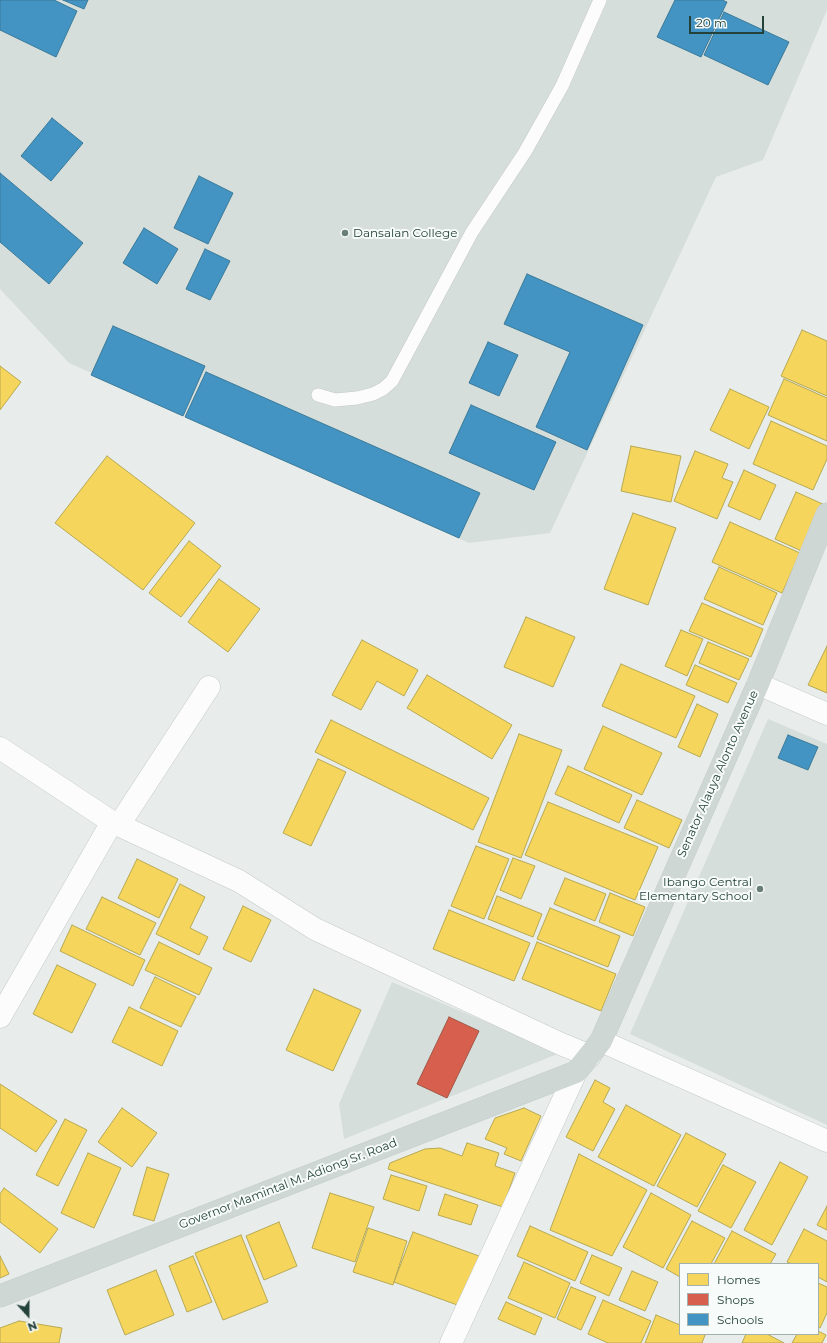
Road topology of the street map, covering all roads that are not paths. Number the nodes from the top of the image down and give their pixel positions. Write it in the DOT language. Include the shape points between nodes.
graph roads {
  1 [pos="600,0"];
  2 [pos="318,395"];
  3 [pos="827,514"];
  4 [pos="758,684"];
  5 [pos="209,687"];
  6 [pos="827,714"];
  7 [pos="0,748"];
  8 [pos="115,824"];
  9 [pos="0,1017"];
  10 [pos="589,1056"];
  11 [pos="827,1141"];
  12 [pos="0,1296"];
  13 [pos="452,1343"];
  1 -- 2 [label="lane" via="562,86 525,152 472,232 392,381 383,389 357,398 335,400"];
  3 -- 4 [label="main road, Senator Alauya Alonto Avenue"];
  4 -- 6 [label="street"];
  4 -- 10 [label="main road, Senator Alauya Alonto Avenue"];
  5 -- 8 [label="street"];
  7 -- 8 [label="street"];
  8 -- 9 [label="street"];
  8 -- 10 [label="street" via="238,881 315,929"];
  10 -- 11 [label="street"];
  10 -- 12 [label="main road, Governor Mamintal M. Adiong Sr. Road"];
  10 -- 13 [label="street"];
}
